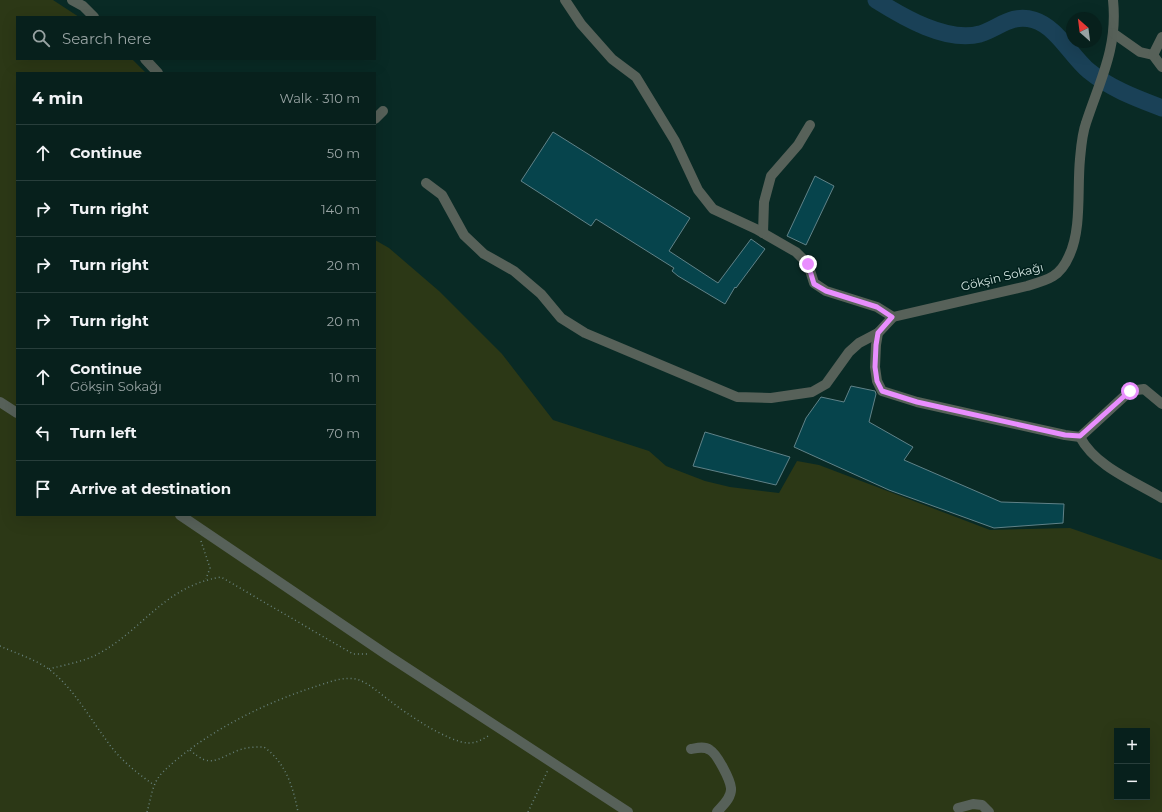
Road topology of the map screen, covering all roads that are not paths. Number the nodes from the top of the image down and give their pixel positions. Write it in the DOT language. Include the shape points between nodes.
graph roads {
  1 [pos="72,0"];
  2 [pos="565,0"];
  3 [pos="1113,0"];
  4 [pos="93,16"];
  5 [pos="1113,34"];
  6 [pos="1162,37"];
  7 [pos="1153,55"];
  8 [pos="146,60"];
  9 [pos="1162,67"];
  10 [pos="157,72"];
  11 [pos="810,125"];
  12 [pos="426,184"];
  13 [pos="763,233"];
  14 [pos="892,317"];
  15 [pos="878,333"];
  16 [pos="0,402"];
  17 [pos="1162,404"];
  18 [pos="16,412"];
  19 [pos="1080,436"];
  20 [pos="1162,498"];
  21 [pos="182,516"];
  22 [pos="691,749"];
  23 [pos="958,808"];
  24 [pos="628,812"];
  25 [pos="717,812"];
  26 [pos="989,812"];
  1 -- 4 [label="street"];
  2 -- 13 [label="street" via="581,24 612,59 636,77 674,141 698,190 713,209"];
  3 -- 5 [label="street"];
  5 -- 7 [label="street" via="1140,52"];
  5 -- 14 [label="street, Gökşin Sokağı" via="1107,66 1085,125 1075,236 1070,255 1062,270 1050,280"];
  6 -- 7 [label="street"];
  7 -- 9 [label="street"];
  8 -- 10 [label="street"];
  11 -- 13 [label="street" via="798,145 771,176 764,202"];
  12 -- 15 [label="street" via="442,195 464,235 484,254 514,271 541,294 561,318 585,333 736,397 771,398 812,392 826,384 848,352"];
  13 -- 14 [label="street" via="796,252 808,264 814,284 826,291 877,307"];
  14 -- 15 [label="street"];
  15 -- 19 [label="street" via="875,367 882,391 925,404 1065,435"];
  16 -- 18 [label="street"];
  17 -- 19 [label="street" via="1144,389 1130,391"];
  19 -- 20 [label="street" via="1084,444 1105,465"];
  21 -- 24 [label="street" via="387,655"];
  22 -- 25 [label="street" via="701,747 710,750 718,758 726,776 731,789 728,799"];
  23 -- 26 [label="street" via="972,804 982,805"];
}
